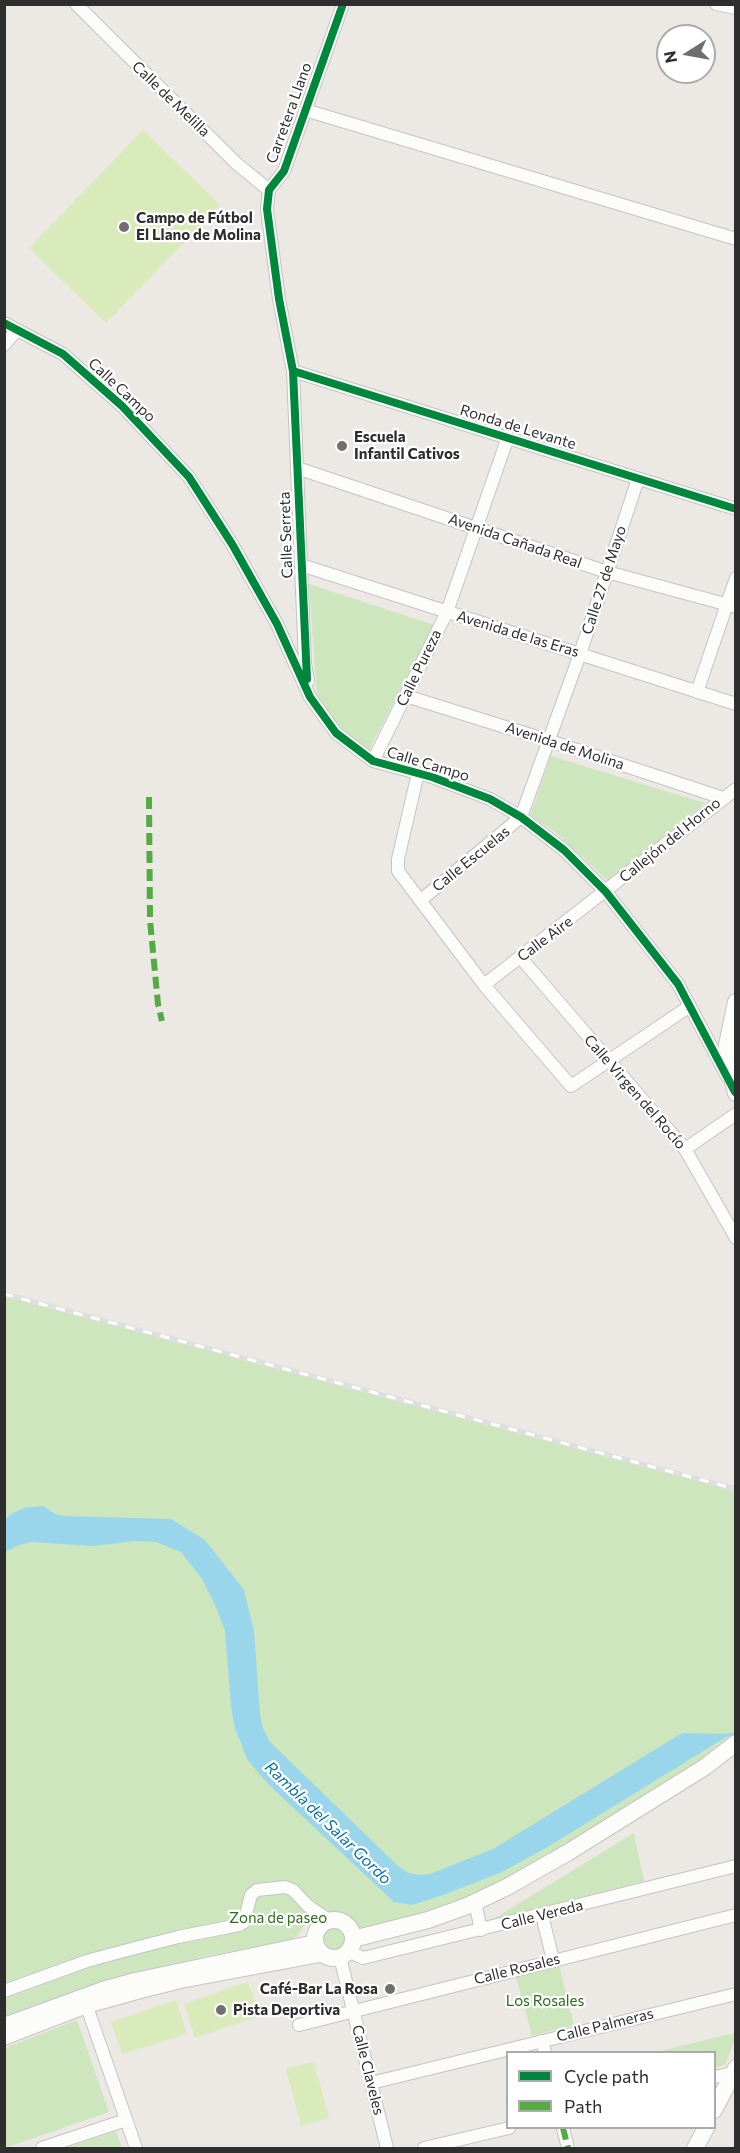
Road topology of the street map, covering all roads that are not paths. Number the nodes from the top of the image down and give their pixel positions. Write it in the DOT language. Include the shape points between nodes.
graph roads {
  1 [pos="76,4"];
  2 [pos="344,4"];
  3 [pos="716,4"];
  4 [pos="735,8"];
  5 [pos="305,110"];
  6 [pos="269,190"];
  7 [pos="735,239"];
  8 [pos="4,323"];
  9 [pos="17,330"];
  10 [pos="4,345"];
  11 [pos="293,371"];
  12 [pos="508,437"];
  13 [pos="297,468"];
  14 [pos="638,479"];
  15 [pos="735,509"];
  16 [pos="477,529"];
  17 [pos="301,565"];
  18 [pos="607,572"];
  19 [pos="735,578"];
  20 [pos="731,606"];
  21 [pos="447,612"];
  22 [pos="580,654"];
  23 [pos="697,692"];
  24 [pos="406,696"];
  25 [pos="310,697"];
  26 [pos="735,705"];
  27 [pos="550,741"];
  28 [pos="373,761"];
  29 [pos="418,773"];
  30 [pos="735,789"];
  31 [pos="723,798"];
  32 [pos="521,817"];
  33 [pos="606,892"];
  34 [pos="421,900"];
  35 [pos="520,957"];
  36 [pos="484,985"];
  37 [pos="735,1002"];
  38 [pos="690,1006"];
  39 [pos="732,1034"];
  40 [pos="609,1062"];
  41 [pos="735,1093"];
  42 [pos="735,1114"];
  43 [pos="685,1149"];
  44 [pos="735,1238"];
  45 [pos="735,1743"];
  46 [pos="735,1762"];
  47 [pos="705,1767"];
  48 [pos="735,1866"];
  49 [pos="475,1902"];
  50 [pos="542,1915"];
  51 [pos="735,1915"];
  52 [pos="330,1921"];
  53 [pos="482,1930"];
  54 [pos="336,1949"];
  55 [pos="553,1960"];
  56 [pos="4,1991"];
  57 [pos="735,1994"];
  58 [pos="87,2007"];
  59 [pos="353,2011"];
  60 [pos="299,2025"];
  61 [pos="4,2026"];
  62 [pos="4,2039"];
  63 [pos="543,2047"];
  64 [pos="523,2051"];
  65 [pos="506,2055"];
  66 [pos="734,2070"];
  67 [pos="716,2077"];
  68 [pos="371,2082"];
  69 [pos="716,2106"];
  70 [pos="126,2120"];
  71 [pos="506,2128"];
  72 [pos="563,2129"];
  73 [pos="705,2129"];
  74 [pos="42,2148"];
  75 [pos="136,2148"];
  76 [pos="387,2148"];
  77 [pos="424,2148"];
  78 [pos="568,2148"];
  79 [pos="696,2148"];
  1 -- 6 [label="street, Calle de Melilla" via="237,164"];
  2 -- 5 [label="street, Carretera Llano"];
  3 -- 4 [label="street"];
  5 -- 6 [label="street, Carretera Llano" via="284,171"];
  5 -- 7 [label="street"];
  6 -- 11 [label="street" via="268,220"];
  8 -- 9 [label="street, Calle Campo"];
  9 -- 10 [label="street"];
  9 -- 25 [label="street, Calle Campo" via="63,354 122,406 189,477 277,624"];
  11 -- 12 [label="street, Ronda de Levante"];
  11 -- 13 [label="street, Calle Serreta"];
  12 -- 14 [label="street, Ronda de Levante"];
  12 -- 16 [label="street, Calle Pureza"];
  13 -- 16 [label="street, Avenida Cañada Real"];
  13 -- 17 [label="street, Calle Serreta"];
  14 -- 15 [label="street, Ronda de Levante"];
  14 -- 18 [label="street, Calle 27 de Mayo"];
  16 -- 18 [label="street, Avenida Cañada Real"];
  16 -- 21 [label="street, Calle Pureza"];
  17 -- 21 [label="street, Avenida de las Eras"];
  17 -- 25 [label="street, Calle Serreta"];
  18 -- 20 [label="street, Avenida Cañada Real"];
  18 -- 22 [label="street, Calle 27 de Mayo"];
  19 -- 20 [label="street"];
  20 -- 23 [label="street"];
  21 -- 22 [label="street, Avenida de las Eras"];
  21 -- 24 [label="street, Calle Pureza"];
  22 -- 23 [label="street, Avenida de las Eras"];
  22 -- 27 [label="street, Calle 27 de Mayo"];
  23 -- 26 [label="street, Avenida de las Eras"];
  24 -- 27 [label="street, Avenida de Molina"];
  24 -- 28 [label="street, Calle Pureza"];
  25 -- 28 [label="street, Calle Campo" via="336,733"];
  27 -- 31 [label="street, Avenida de Molina"];
  27 -- 32 [label="street, Calle 27 de Mayo"];
  28 -- 29 [label="street, Calle Campo"];
  29 -- 32 [label="street, Calle Campo" via="490,799"];
  29 -- 34 [label="street" via="398,871"];
  30 -- 31 [label="street, Callejón del Horno"];
  31 -- 33 [label="street, Callejón del Horno"];
  32 -- 33 [label="street, Calle Campo" via="564,850"];
  32 -- 34 [label="street, Calle Escuelas"];
  33 -- 35 [label="street, Calle Aire"];
  33 -- 38 [label="street, Calle Campo" via="678,984"];
  34 -- 36 [label="street"];
  35 -- 36 [label="street, Calle Aire"];
  35 -- 40 [label="street, Calle Virgen del Rocío"];
  36 -- 40 [label="street" via="571,1086"];
  37 -- 39 [label="main road"];
  38 -- 40 [label="street"];
  38 -- 41 [label="street, Calle Campo"];
  39 -- 41 [label="main road" via="728,1063"];
  40 -- 43 [label="street, Calle Virgen del Rocío"];
  42 -- 43 [label="street"];
  43 -- 44 [label="street, Calle Virgen del Rocío"];
  45 -- 47 [label="main road"];
  46 -- 47 [label="main road"];
  47 -- 49 [label="main road" via="537,1871"];
  48 -- 50 [label="street, Calle Vereda"];
  49 -- 53 [label="street"];
  49 -- 54 [label="main road"];
  50 -- 53 [label="street, Calle Vereda"];
  50 -- 55 [label="street"];
  51 -- 55 [label="street, Calle Rosales"];
  52 -- 54 [label="main road" via="318,1930"];
  52 -- 54 [label="main road" via="350,1928"];
  52 -- 56 [label="street" via="293,1890 257,1890 251,1895 244,1922 239,1925 87,1961"];
  53 -- 54 [label="street, Calle Vereda" via="363,1958"];
  54 -- 58 [label="street, Calle Vereda" via="185,1981"];
  54 -- 59 [label="street, Calle Claveles"];
  54 -- 61 [label="main road" via="135,1981"];
  55 -- 59 [label="street, Calle Rosales"];
  57 -- 63 [label="street, Calle Palmeras"];
  58 -- 62 [label="street, Calle Vereda"];
  58 -- 70 [label="street"];
  59 -- 60 [label="street, Calle Rosales"];
  59 -- 68 [label="street, Calle Claveles"];
  63 -- 64 [label="street, Calle Palmeras"];
  65 -- 68 [label="street, Calle Palmeras"];
  66 -- 67 [label="street"];
  66 -- 69 [label="main road"];
  68 -- 76 [label="street, Calle Claveles"];
  70 -- 74 [label="street"];
  70 -- 75 [label="street"];
  71 -- 77 [label="street"];
  72 -- 78 [label="street"];
  73 -- 79 [label="main road"];
}
